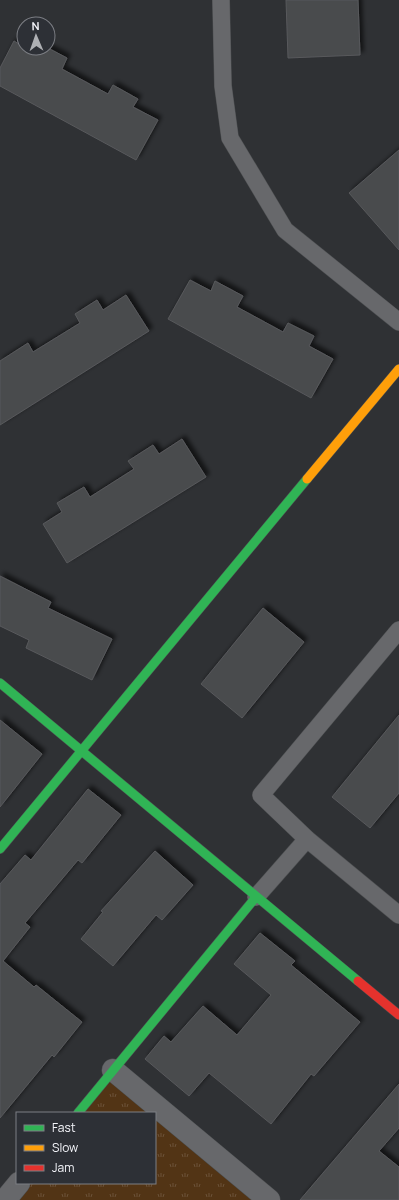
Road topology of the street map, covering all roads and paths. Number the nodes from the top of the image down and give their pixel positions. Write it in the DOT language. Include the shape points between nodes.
graph roads {
  1 [pos="221,0"];
  2 [pos="399,322"];
  3 [pos="399,369"];
  4 [pos="399,630"];
  5 [pos="0,683"];
  6 [pos="82,751"];
  7 [pos="307,839"];
  8 [pos="0,849"];
  9 [pos="256,897"];
  10 [pos="399,915"];
  11 [pos="399,1015"];
  12 [pos="113,1070"];
  13 [pos="79,1112"];
  14 [pos="19,1184"];
  15 [pos="5,1200"];
  16 [pos="269,1200"];
  1 -- 2 [label="lane" via="222,86 230,138 285,230"];
  3 -- 6 [label="street"];
  4 -- 7 [label="lane" via="261,795"];
  5 -- 6 [label="street"];
  6 -- 8 [label="street"];
  6 -- 9 [label="street"];
  7 -- 9 [label="lane"];
  7 -- 10 [label="lane"];
  9 -- 11 [label="street"];
  9 -- 12 [label="street"];
  12 -- 13 [label="street"];
  12 -- 16 [label="street"];
  14 -- 15 [label="street"];
}
